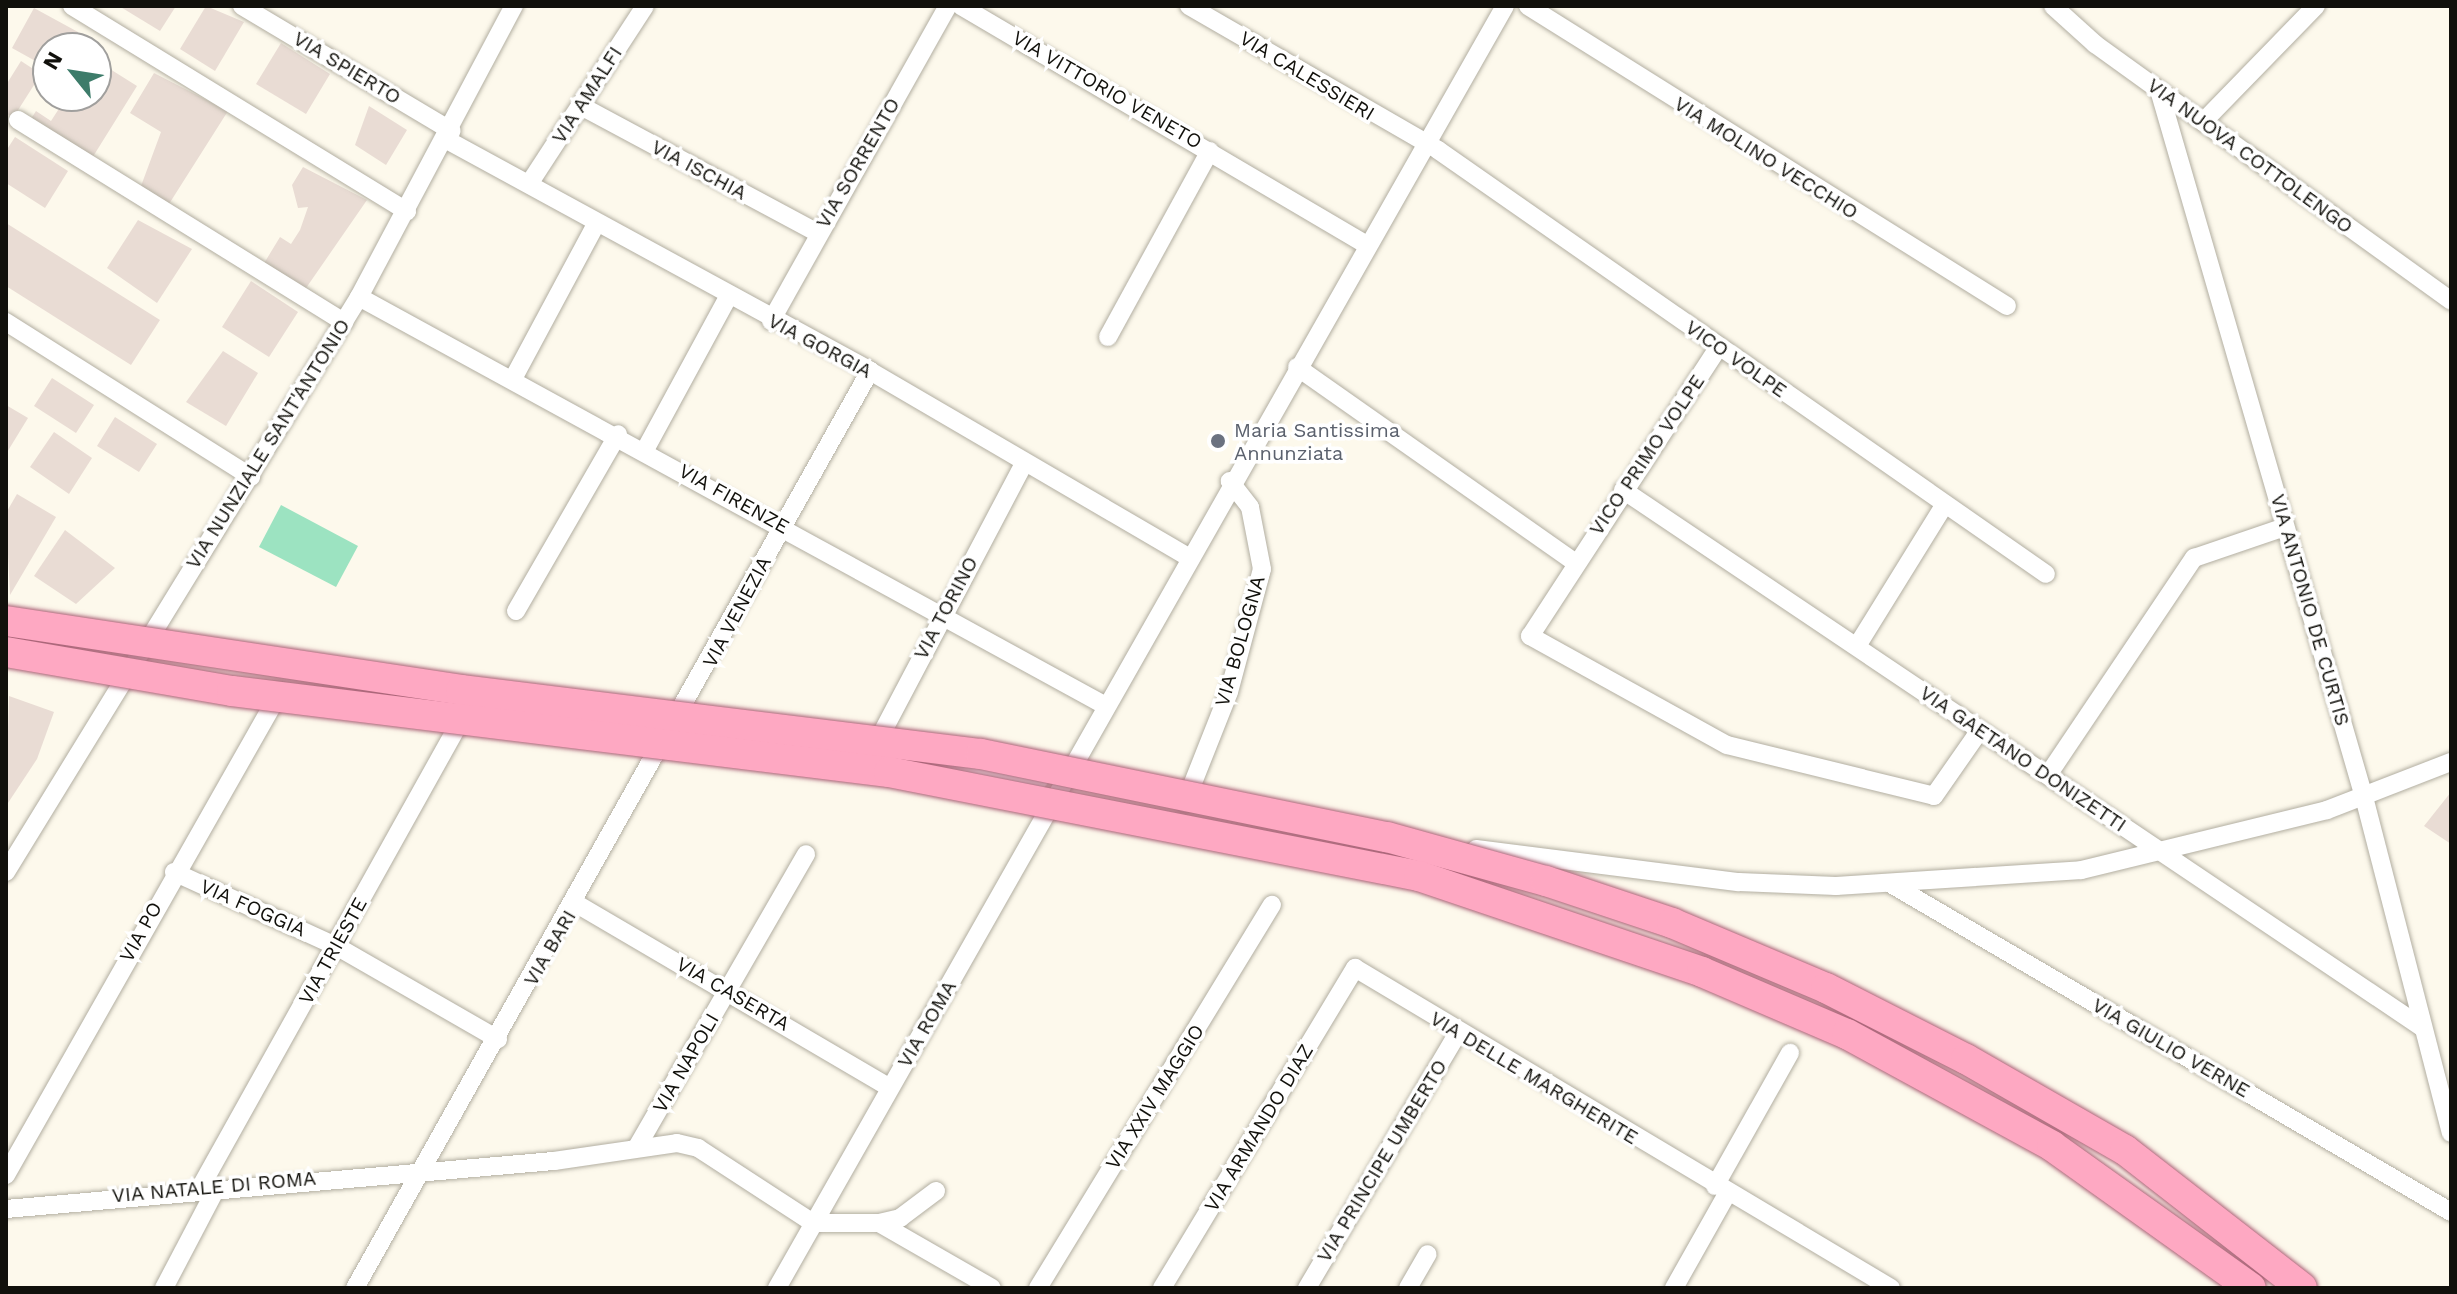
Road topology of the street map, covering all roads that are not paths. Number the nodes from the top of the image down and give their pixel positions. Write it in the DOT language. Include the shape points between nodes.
graph roads {
  1 [pos="72,6"];
  2 [pos="242,6"];
  3 [pos="514,6"];
  4 [pos="645,6"];
  5 [pos="948,6"];
  6 [pos="961,6"];
  7 [pos="1189,6"];
  8 [pos="1505,6"];
  9 [pos="1528,6"];
  10 [pos="2053,6"];
  11 [pos="2316,6"];
  12 [pos="2159,90"];
  13 [pos="581,106"];
  14 [pos="18,120"];
  15 [pos="2203,122"];
  16 [pos="450,135"];
  17 [pos="1426,146"];
  18 [pos="1210,151"];
  19 [pos="529,184"];
  20 [pos="407,211"];
  21 [pos="596,224"];
  22 [pos="818,233"];
  23 [pos="1368,246"];
  24 [pos="359,297"];
  25 [pos="728,297"];
  26 [pos="2451,301"];
  27 [pos="2007,306"];
  28 [pos="771,321"];
  29 [pos="6,322"];
  30 [pos="344,322"];
  31 [pos="1108,337"];
  32 [pos="1718,348"];
  33 [pos="1297,367"];
  34 [pos="870,371"];
  35 [pos="514,377"];
  36 [pos="618,434"];
  37 [pos="645,450"];
  38 [pos="1024,463"];
  39 [pos="251,477"];
  40 [pos="1230,481"];
  41 [pos="1623,490"];
  42 [pos="1945,504"];
  43 [pos="784,526"];
  44 [pos="2285,527"];
  45 [pos="1190,558"];
  46 [pos="1576,563"];
  47 [pos="2046,574"];
  48 [pos="516,611"];
  49 [pos="942,615"];
  50 [pos="6,621"];
  51 [pos="1857,646"];
  52 [pos="6,655"];
  53 [pos="123,675"];
  54 [pos="280,692"];
  55 [pos="1106,706"];
  56 [pos="465,713"];
  57 [pos="675,726"];
  58 [pos="1980,730"];
  59 [pos="871,754"];
  60 [pos="2451,762"];
  61 [pos="2048,775"];
  62 [pos="1065,784"];
  63 [pos="2364,797"];
  64 [pos="1185,803"];
  65 [pos="806,854"];
  66 [pos="2165,855"];
  67 [pos="6,872"];
  68 [pos="174,872"];
  69 [pos="1890,883"];
  70 [pos="575,903"];
  71 [pos="1272,905"];
  72 [pos="336,946"];
  73 [pos="1355,968"];
  74 [pos="728,991"];
  75 [pos="2423,1028"];
  76 [pos="1457,1034"];
  77 [pos="498,1039"];
  78 [pos="1790,1053"];
  79 [pos="890,1088"];
  80 [pos="2451,1133"];
  81 [pos="637,1147"];
  82 [pos="424,1170"];
  83 [pos="6,1175"];
  84 [pos="208,1187"];
  85 [pos="1721,1189"];
  86 [pos="936,1191"];
  87 [pos="6,1209"];
  88 [pos="2451,1212"];
  89 [pos="813,1223"];
  90 [pos="879,1223"];
  91 [pos="1428,1254"];
  92 [pos="164,1288"];
  93 [pos="355,1288"];
  94 [pos="777,1288"];
  95 [pos="992,1288"];
  96 [pos="1038,1288"];
  97 [pos="1162,1288"];
  98 [pos="1307,1288"];
  99 [pos="1408,1288"];
  100 [pos="1674,1288"];
  101 [pos="1891,1288"];
  102 [pos="2251,1288"];
  103 [pos="2302,1288"];
  1 -- 20 [label="street"];
  2 -- 16 [label="street, VIA SPIERTO"];
  3 -- 16 [label="street, VIA NUNZIALE SANT'ANTONIO"];
  4 -- 13 [label="street, VIA AMALFI"];
  5 -- 22 [label="street, VIA SORRENTO"];
  6 -- 18 [label="street, VIA VITTORIO VENETO"];
  7 -- 17 [label="street, VIA CALESSIERI"];
  8 -- 17 [label="street, VIA ROMA"];
  9 -- 27 [label="street, VIA MOLINO VECCHIO"];
  10 -- 12 [label="street, VIA NUOVA COTTOLENGO"];
  11 -- 15 [label="street"];
  12 -- 15 [label="street, VIA NUOVA COTTOLENGO"];
  12 -- 44 [label="street, VIA ANTONIO DE CURTIS"];
  13 -- 19 [label="street, VIA AMALFI"];
  13 -- 22 [label="street, VIA ISCHIA"];
  14 -- 30 [label="street"];
  15 -- 26 [label="street, VIA NUOVA COTTOLENGO"];
  16 -- 19 [label="street, VIA GORGIA"];
  16 -- 20 [label="street, VIA NUNZIALE SANT'ANTONIO"];
  17 -- 23 [label="street, VIA ROMA"];
  17 -- 32 [label="street, VICO VOLPE"];
  18 -- 23 [label="street, VIA VITTORIO VENETO"];
  18 -- 31 [label="street, VIA VITTORIO VENETO"];
  19 -- 21 [label="street, VIA GORGIA"];
  20 -- 24 [label="street, VIA NUNZIALE SANT'ANTONIO"];
  21 -- 25 [label="street, VIA GORGIA"];
  21 -- 35 [label="street"];
  22 -- 28 [label="street, VIA SORRENTO"];
  23 -- 33 [label="street, VIA ROMA"];
  24 -- 30 [label="street, VIA NUNZIALE SANT'ANTONIO"];
  24 -- 35 [label="street, VIA FIRENZE"];
  25 -- 28 [label="street, VIA GORGIA"];
  25 -- 37 [label="street"];
  28 -- 34 [label="street, VIA GORGIA"];
  29 -- 39 [label="street"];
  30 -- 39 [label="street, VIA NUNZIALE SANT'ANTONIO"];
  32 -- 41 [label="street, VICO PRIMO VOLPE"];
  32 -- 42 [label="street, VICO VOLPE"];
  33 -- 40 [label="street, VIA ROMA"];
  33 -- 46 [label="street"];
  34 -- 38 [label="street, VIA GORGIA"];
  34 -- 43 [label="street, VIA VENEZIA"];
  35 -- 36 [label="street, VIA FIRENZE"];
  36 -- 37 [label="street, VIA FIRENZE"];
  36 -- 48 [label="street"];
  37 -- 43 [label="street, VIA FIRENZE"];
  38 -- 45 [label="street, VIA GORGIA"];
  38 -- 49 [label="street, VIA TORINO"];
  39 -- 53 [label="street, VIA NUNZIALE SANT'ANTONIO"];
  40 -- 45 [label="street, VIA ROMA"];
  40 -- 64 [label="street, VIA BOLOGNA" via="1250,507 1262,569 1229,692"];
  41 -- 46 [label="street, VICO PRIMO VOLPE"];
  41 -- 51 [label="street, VIA GAETANO DONIZETTI"];
  42 -- 47 [label="street, VICO VOLPE"];
  42 -- 51 [label="street"];
  43 -- 49 [label="street, VIA FIRENZE"];
  43 -- 57 [label="street, VIA VENEZIA"];
  44 -- 61 [label="street" via="2194,558"];
  44 -- 63 [label="street, VIA ANTONIO DE CURTIS"];
  45 -- 55 [label="street, VIA ROMA"];
  46 -- 58 [label="street, VICO PRIMO VOLPE" via="1530,636 1727,745 1934,796"];
  49 -- 55 [label="street, VIA FIRENZE"];
  49 -- 59 [label="street, VIA TORINO"];
  50 -- 103 [label="highway, bridge" via="461,690 981,754 1372,834 1546,881 1672,923 1812,982 1966,1059 2125,1150"];
  51 -- 58 [label="street, VIA GAETANO DONIZETTI"];
  52 -- 53 [label="street"];
  52 -- 102 [label="highway, bridge" via="232,691 889,772 1419,876 1702,972 1847,1034 2052,1146"];
  53 -- 54 [label="street"];
  53 -- 67 [label="street, VIA NUNZIALE SANT'ANTONIO"];
  54 -- 56 [label="street"];
  54 -- 68 [label="street, VIA PO"];
  55 -- 62 [label="street, VIA ROMA"];
  56 -- 57 [label="street"];
  56 -- 72 [label="street, VIA TRIESTE"];
  57 -- 59 [label="street"];
  57 -- 70 [label="street, VIA BARI"];
  58 -- 61 [label="street, VIA GAETANO DONIZETTI"];
  59 -- 62 [label="street"];
  60 -- 63 [label="street"];
  61 -- 66 [label="street, VIA GAETANO DONIZETTI"];
  62 -- 64 [label="street"];
  62 -- 79 [label="street, VIA ROMA"];
  63 -- 66 [label="street"];
  63 -- 75 [label="street, VIA ANTONIO DE CURTIS"];
  64 -- 69 [label="street" via="1695,877"];
  65 -- 74 [label="street, VIA NAPOLI"];
  66 -- 69 [label="street" via="2081,870"];
  66 -- 75 [label="street, VIA GAETANO DONIZETTI"];
  68 -- 72 [label="street, VIA FOGGIA"];
  68 -- 83 [label="street, VIA PO"];
  69 -- 88 [label="street, VIA GIULIO VERNE"];
  70 -- 74 [label="street, VIA CASERTA"];
  70 -- 77 [label="street, VIA BARI"];
  71 -- 96 [label="street, VIA XXIV MAGGIO"];
  72 -- 77 [label="street, VIA FOGGIA"];
  72 -- 84 [label="street, VIA TRIESTE"];
  73 -- 76 [label="street, VIA DELLE MARGHERITE"];
  73 -- 97 [label="street, VIA ARMANDO DIAZ"];
  74 -- 79 [label="street, VIA CASERTA"];
  74 -- 81 [label="street, VIA NAPOLI"];
  75 -- 80 [label="street, VIA ANTONIO DE CURTIS"];
  76 -- 85 [label="street, VIA DELLE MARGHERITE"];
  76 -- 98 [label="street, VIA PRINCIPE UMBERTO"];
  77 -- 82 [label="street, VIA BARI"];
  78 -- 85 [label="street"];
  79 -- 89 [label="street, VIA ROMA"];
  81 -- 82 [label="street, VIA NATALE DI ROMA"];
  81 -- 89 [label="street, VIA NATALE DI ROMA" via="698,1148"];
  82 -- 84 [label="street, VIA NATALE DI ROMA"];
  82 -- 93 [label="street"];
  84 -- 87 [label="street, VIA NATALE DI ROMA"];
  84 -- 92 [label="street, VIA TRIESTE"];
  85 -- 100 [label="street"];
  85 -- 101 [label="street, VIA DELLE MARGHERITE"];
  86 -- 90 [label="street" via="900,1218"];
  89 -- 90 [label="street"];
  89 -- 94 [label="street, VIA ROMA"];
  90 -- 95 [label="street"];
  91 -- 99 [label="street"];
}
